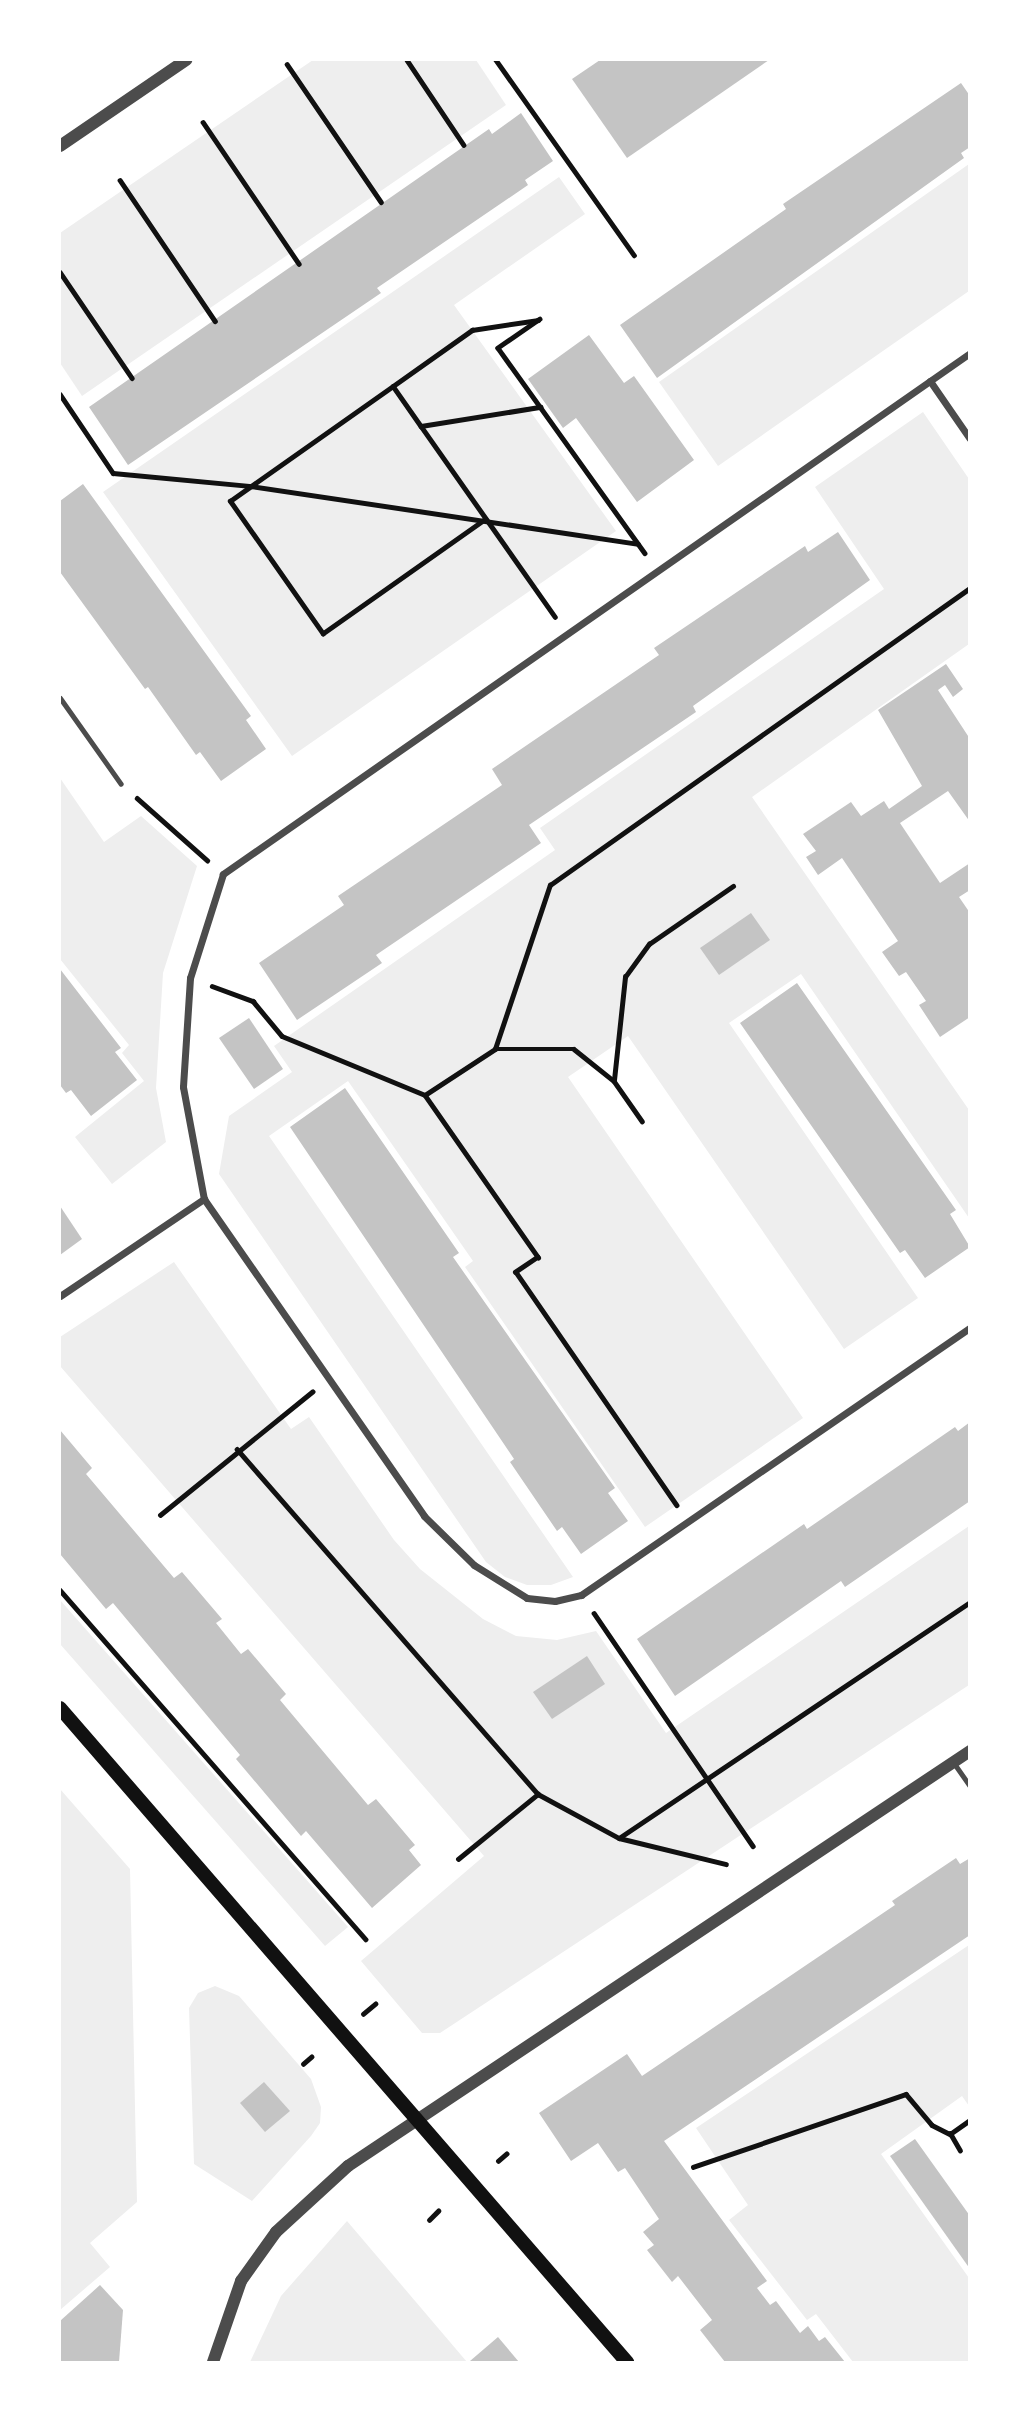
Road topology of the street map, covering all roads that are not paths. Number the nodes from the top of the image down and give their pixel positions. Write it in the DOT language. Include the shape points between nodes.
graph roads {
  1 [pos="186,60"];
  2 [pos="60,146"];
  3 [pos="970,353"];
  4 [pos="930,381"];
  5 [pos="970,439"];
  6 [pos="60,698"];
  7 [pos="121,784"];
  8 [pos="204,1199"];
  9 [pos="60,1296"];
  10 [pos="970,1328"];
  11 [pos="60,1708"];
  12 [pos="970,1751"];
  13 [pos="953,1762"];
  14 [pos="970,1786"];
  15 [pos="417,2116"];
  16 [pos="213,2362"];
  17 [pos="627,2362"];
  1 -- 2 [label="street"];
  3 -- 4 [label="street"];
  4 -- 5 [label="street"];
  4 -- 8 [label="street" via="223,874 190,978 183,1087"];
  6 -- 7 [label="lane"];
  8 -- 9 [label="street"];
  8 -- 10 [label="street" via="424,1516 474,1565 527,1598 555,1601 582,1595"];
  11 -- 15 [label="main road"];
  12 -- 13 [label="street"];
  13 -- 14 [label="lane"];
  13 -- 15 [label="street"];
  15 -- 16 [label="street" via="348,2166 276,2232 241,2281"];
  15 -- 17 [label="main road"];
}
